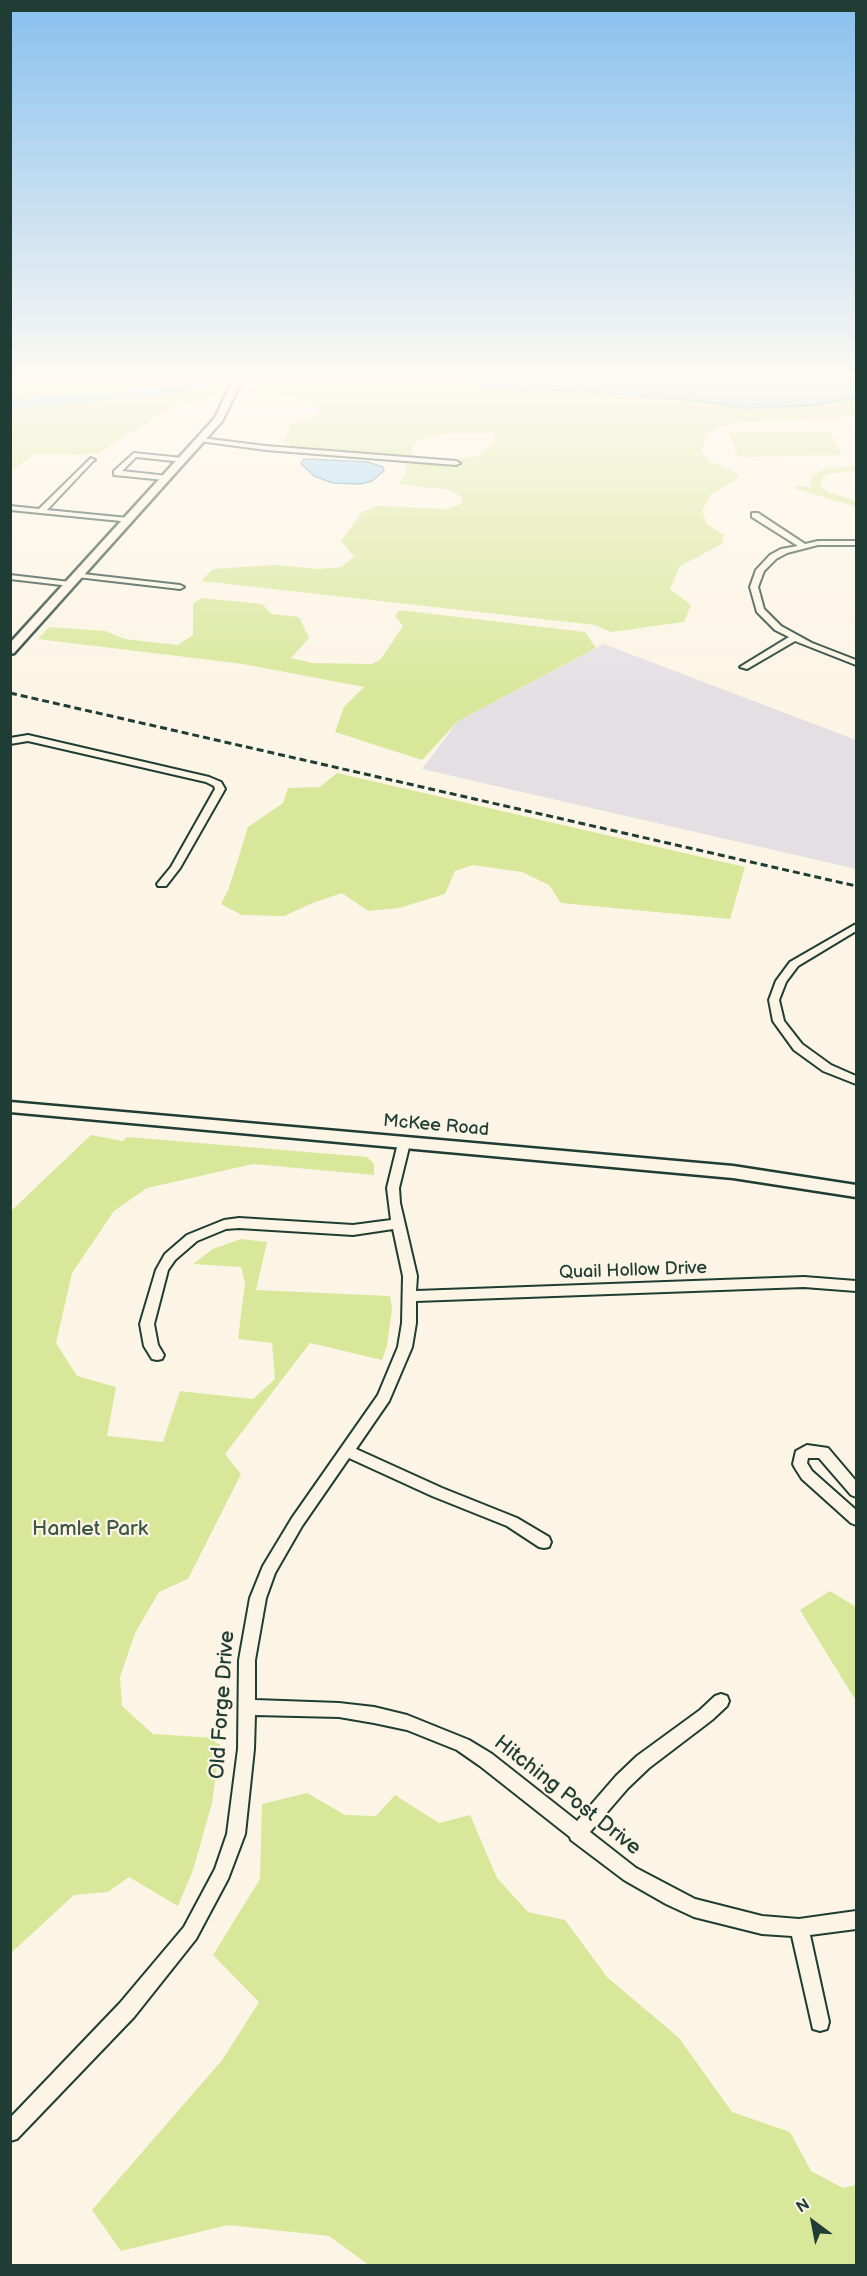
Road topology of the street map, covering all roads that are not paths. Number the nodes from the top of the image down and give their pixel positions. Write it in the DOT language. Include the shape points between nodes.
graph roads {
  1 [pos="63,488"];
  2 [pos="156,488"];
  3 [pos="10,508"];
  4 [pos="40,512"];
  5 [pos="755,515"];
  6 [pos="128,520"];
  7 [pos="856,543"];
  8 [pos="802,545"];
  9 [pos="10,577"];
  10 [pos="74,580"];
  11 [pos="180,587"];
  12 [pos="794,638"];
  13 [pos="10,651"];
  14 [pos="856,663"];
  15 [pos="744,667"];
  16 [pos="10,741"];
  17 [pos="162,884"];
  18 [pos="856,927"];
  19 [pos="856,1080"];
  20 [pos="10,1107"];
  21 [pos="404,1143"];
  22 [pos="856,1191"];
  23 [pos="398,1224"];
  24 [pos="856,1286"];
  25 [pos="411,1296"];
  26 [pos="157,1356"];
  27 [pos="347,1451"];
  28 [pos="856,1491"];
  29 [pos="856,1520"];
  30 [pos="544,1542"];
  31 [pos="722,1701"];
  32 [pos="247,1707"];
  33 [pos="577,1834"];
  34 [pos="856,1920"];
  35 [pos="799,1928"];
  36 [pos="820,2022"];
  37 [pos="38,2104"];
  38 [pos="10,2120"];
  39 [pos="10,2132"];
  1 -- 4 [label="street"];
  2 -- 6 [label="street"];
  3 -- 4 [label="street"];
  4 -- 6 [label="street"];
  5 -- 8 [label="street"];
  6 -- 10 [label="street"];
  7 -- 8 [label="street"];
  8 -- 12 [label="street" via="773,557 760,570 754,587 760,610"];
  9 -- 10 [label="street"];
  10 -- 11 [label="street"];
  10 -- 13 [label="street"];
  12 -- 14 [label="street"];
  12 -- 15 [label="street"];
  16 -- 17 [label="street" via="28,738 218,784 220,789"];
  18 -- 19 [label="street" via="794,964 780,981 774,1000 779,1021 798,1047 827,1068"];
  20 -- 21 [label="street, McKee Road"];
  21 -- 22 [label="street, McKee Road" via="733,1173"];
  21 -- 23 [label="street, Old Forge Drive" via="393,1188"];
  23 -- 25 [label="street, Old Forge Drive"];
  23 -- 26 [label="street" via="353,1230 239,1223 192,1238 170,1257 162,1270 147,1324"];
  24 -- 25 [label="street, Quail Hollow Drive" via="804,1282"];
  25 -- 27 [label="street, Old Forge Drive" via="405,1347 398,1369"];
  27 -- 30 [label="street" via="512,1522"];
  27 -- 32 [label="street, Old Forge Drive" via="297,1522 265,1580 247,1660"];
  28 -- 29 [label="street" via="823,1452 807,1450 801,1455 800,1464 807,1475"];
  31 -- 33 [label="street" via="643,1762"];
  32 -- 33 [label="street, Hitching Post Drive" via="339,1710 407,1723 437,1734 486,1760"];
  32 -- 37 [label="street, Old Forge Drive" via="236,1834 222,1873 190,1933 127,2010"];
  33 -- 35 [label="street, Hitching Post Drive" via="630,1874 694,1908 762,1925"];
  34 -- 35 [label="street, Hitching Post Drive"];
  35 -- 36 [label="street"];
  37 -- 38 [label="street, Old Forge Drive"];
  37 -- 39 [label="street, Old Forge Drive"];
}
